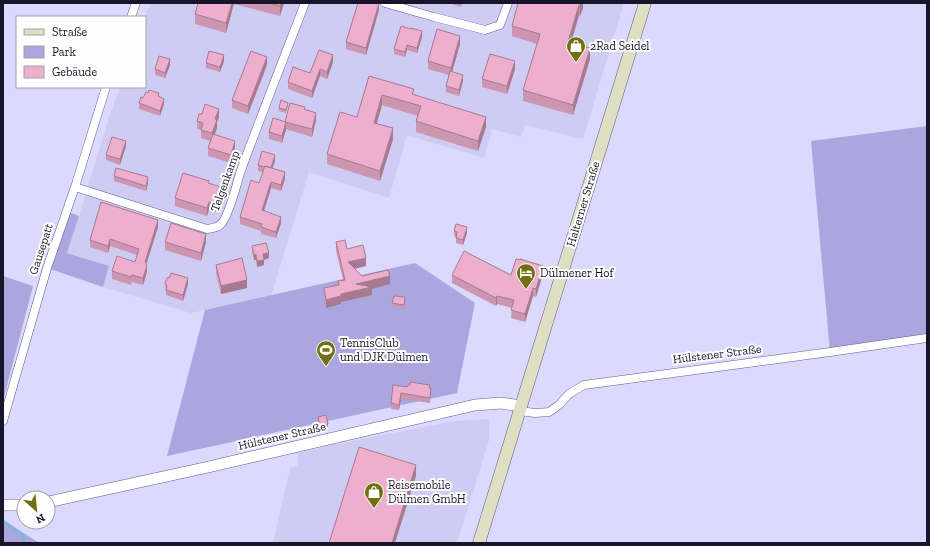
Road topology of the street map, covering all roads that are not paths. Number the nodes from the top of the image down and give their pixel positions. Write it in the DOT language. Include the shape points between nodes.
graph roads {
  1 [pos="136,3"];
  2 [pos="305,3"];
  3 [pos="385,3"];
  4 [pos="508,3"];
  5 [pos="645,3"];
  6 [pos="131,16"];
  7 [pos="106,88"];
  8 [pos="75,187"];
  9 [pos="927,338"];
  10 [pos="520,408"];
  11 [pos="3,421"];
  12 [pos="56,500"];
  13 [pos="3,505"];
  14 [pos="16,505"];
  15 [pos="479,543"];
  1 -- 6 [label="street"];
  2 -- 8 [label="street, Telgenkamp" via="268,96 227,215 221,224 207,229"];
  3 -- 4 [label="street" via="485,30 500,25"];
  5 -- 10 [label="main road, Halterner Straße"];
  7 -- 8 [label="street, Gausepatt"];
  8 -- 11 [label="street, Gausepatt" via="42,285"];
  9 -- 10 [label="street, Hülstener Straße" via="584,385 569,394 549,412 535,413"];
  10 -- 12 [label="street, Hülstener Straße" via="501,402 475,405"];
  10 -- 15 [label="main road, Halterner Straße"];
  13 -- 14 [label="street"];
}
